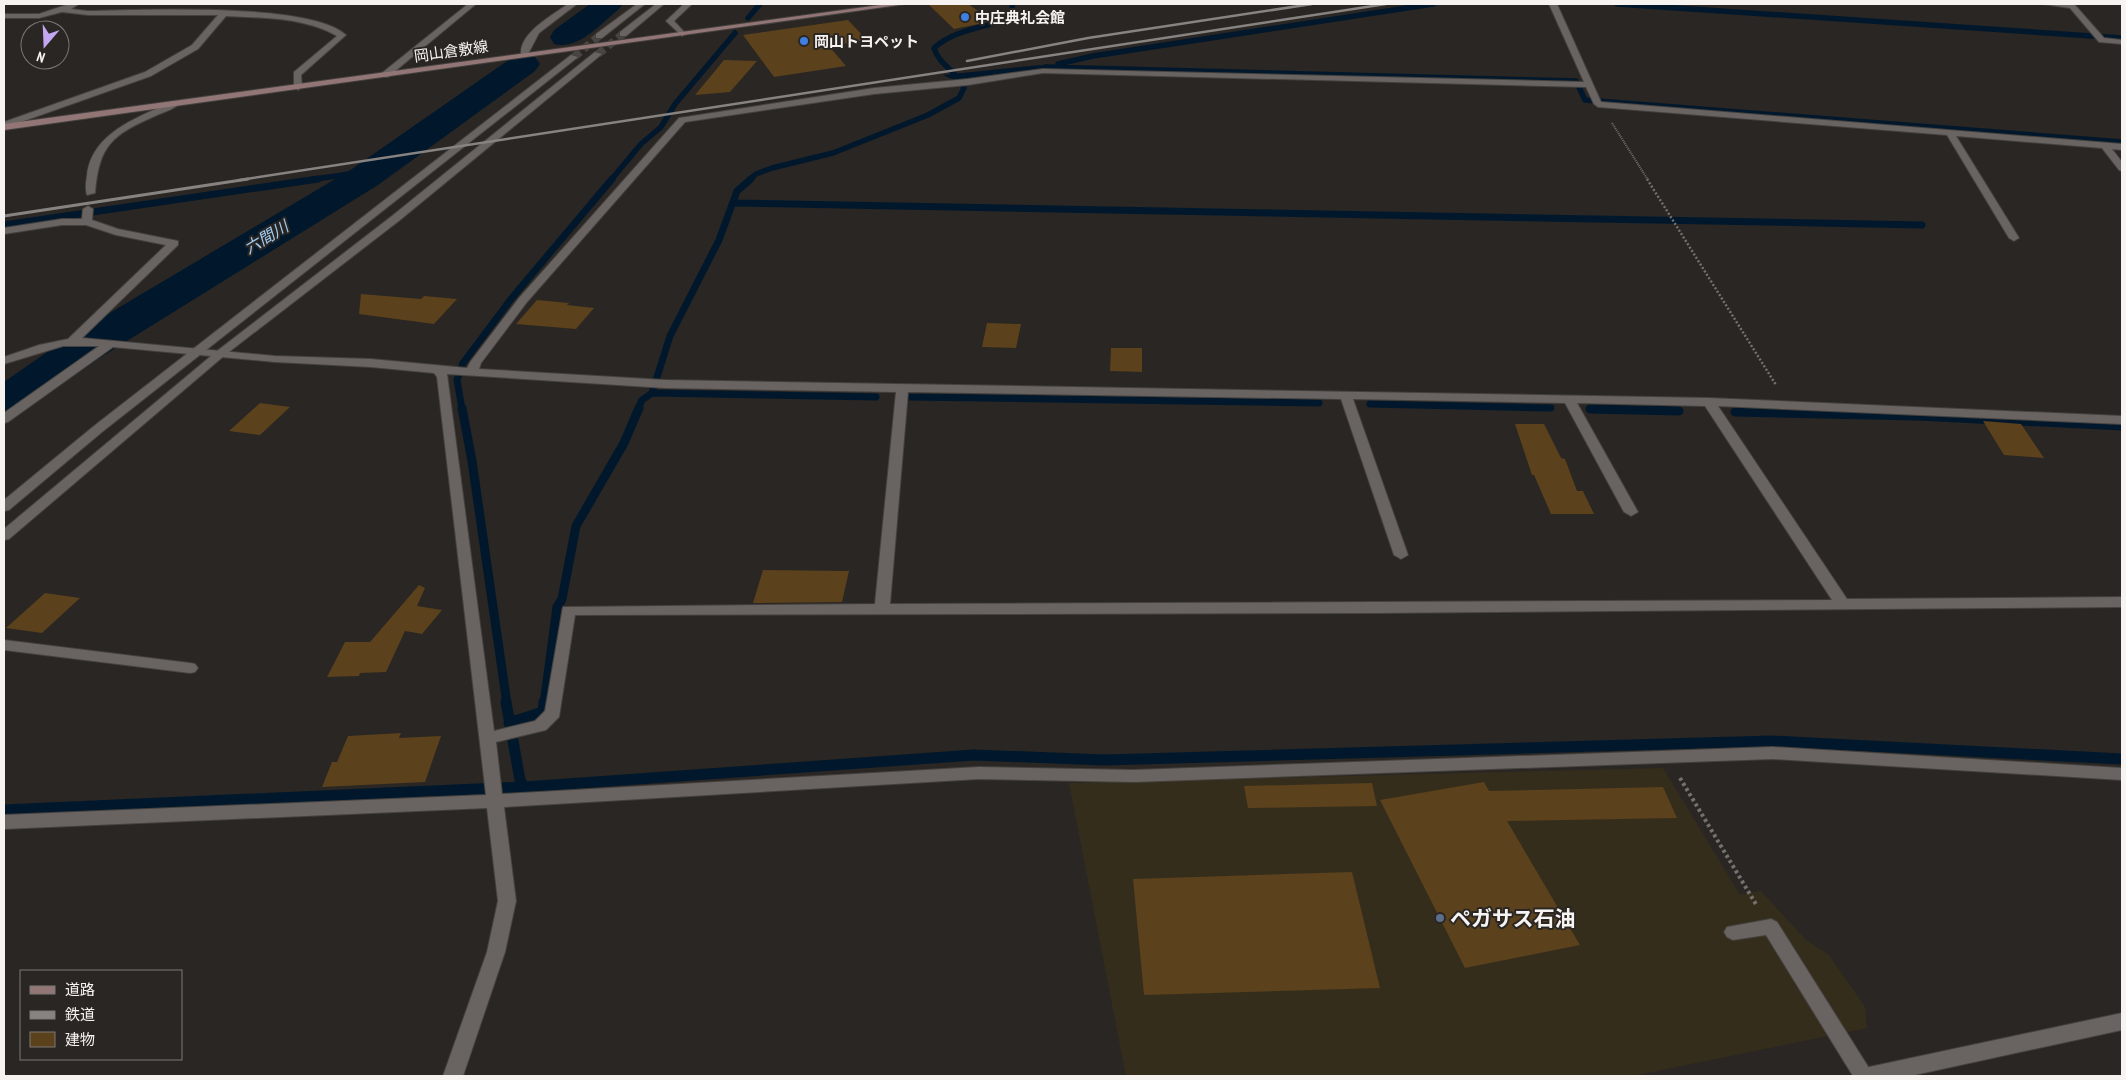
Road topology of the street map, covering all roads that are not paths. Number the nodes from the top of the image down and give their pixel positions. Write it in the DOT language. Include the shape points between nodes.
graph roads {
  1 [pos="75,4"];
  2 [pos="472,4"];
  3 [pos="573,4"];
  4 [pos="641,4"];
  5 [pos="660,4"];
  6 [pos="688,4"];
  7 [pos="891,4"];
  8 [pos="902,4"];
  9 [pos="1553,4"];
  10 [pos="2047,4"];
  11 [pos="2071,5"];
  12 [pos="62,10"];
  13 [pos="224,13"];
  14 [pos="4,16"];
  15 [pos="623,34"];
  16 [pos="682,34"];
  17 [pos="599,36"];
  18 [pos="2111,41"];
  19 [pos="2122,42"];
  20 [pos="2122,52"];
  21 [pos="524,54"];
  22 [pos="598,54"];
  23 [pos="574,57"];
  24 [pos="385,75"];
  25 [pos="1582,85"];
  26 [pos="298,87"];
  27 [pos="174,104"];
  28 [pos="4,126"];
  29 [pos="1950,133"];
  30 [pos="2104,145"];
  31 [pos="2122,147"];
  32 [pos="2122,168"];
  33 [pos="90,193"];
  34 [pos="4,231"];
  35 [pos="2014,238"];
  36 [pos="78,341"];
  37 [pos="109,342"];
  38 [pos="198,351"];
  39 [pos="221,354"];
  40 [pos="4,361"];
  41 [pos="438,370"];
  42 [pos="469,372"];
  43 [pos="902,389"];
  44 [pos="1346,396"];
  45 [pos="1569,400"];
  46 [pos="1709,402"];
  47 [pos="4,419"];
  48 [pos="2122,420"];
  49 [pos="4,507"];
  50 [pos="1631,512"];
  51 [pos="4,536"];
  52 [pos="1401,555"];
  53 [pos="2122,602"];
  54 [pos="1844,605"];
  55 [pos="882,609"];
  56 [pos="4,645"];
  57 [pos="190,668"];
  58 [pos="488,738"];
  59 [pos="2122,774"];
  60 [pos="494,798"];
  61 [pos="4,822"];
  62 [pos="1733,932"];
  63 [pos="2122,1021"];
  64 [pos="453,1076"];
  65 [pos="1864,1076"];
  66 [pos="1870,1076"];
  1 -- 12 [label="street"];
  2 -- 24 [label="street"];
  3 -- 21 [label="street" via="534,32"];
  4 -- 17 [label="street"];
  5 -- 15 [label="street"];
  6 -- 16 [label="street" via="670,21"];
  7 -- 8 [label="main road, 岡山倉敷線"];
  7 -- 16 [label="main road, 岡山倉敷線"];
  9 -- 25 [label="street"];
  10 -- 11 [label="street"];
  11 -- 18 [label="street" via="2099,37"];
  12 -- 13 [label="street" via="88,14"];
  12 -- 14 [label="street" via="39,16"];
  13 -- 26 [label="street" via="309,21 325,24 342,35 297,74"];
  13 -- 28 [label="street" via="195,47 148,74"];
  16 -- 21 [label="main road, 岡山倉敷線"];
  18 -- 19 [label="street"];
  18 -- 20 [label="street"];
  21 -- 24 [label="main road, 岡山倉敷線"];
  22 -- 39 [label="street" via="404,212"];
  23 -- 38 [label="street"];
  24 -- 26 [label="main road, 岡山倉敷線"];
  25 -- 29 [label="street" via="1599,102"];
  25 -- 42 [label="street" via="1043,71 968,82 874,90 682,120 523,300"];
  26 -- 27 [label="main road, 岡山倉敷線"];
  27 -- 28 [label="main road, 岡山倉敷線"];
  27 -- 33 [label="street" via="114,136 102,148 94,163"];
  29 -- 30 [label="street"];
  29 -- 35 [label="street"];
  30 -- 31 [label="street"];
  30 -- 32 [label="street"];
  34 -- 36 [label="street" via="62,222 88,214 116,232 174,243"];
  36 -- 37 [label="street"];
  36 -- 40 [label="street"];
  37 -- 38 [label="street"];
  37 -- 47 [label="street"];
  38 -- 39 [label="street"];
  38 -- 49 [label="street"];
  39 -- 41 [label="street"];
  39 -- 51 [label="street"];
  41 -- 42 [label="street"];
  41 -- 58 [label="street" via="443,377"];
  42 -- 43 [label="street" via="665,384"];
  43 -- 44 [label="street"];
  43 -- 55 [label="street"];
  44 -- 45 [label="street"];
  44 -- 52 [label="street"];
  45 -- 46 [label="street"];
  45 -- 50 [label="street"];
  46 -- 48 [label="street"];
  46 -- 54 [label="street"];
  53 -- 54 [label="street"];
  54 -- 55 [label="street"];
  55 -- 58 [label="street" via="568,610 554,714 540,726"];
  56 -- 57 [label="street"];
  58 -- 60 [label="street"];
  59 -- 60 [label="street" via="1772,753 1134,776 978,773"];
  60 -- 61 [label="street"];
  60 -- 64 [label="street" via="507,901 496,952"];
  62 -- 65 [label="street" via="1771,927"];
  63 -- 66 [label="street"];
}
